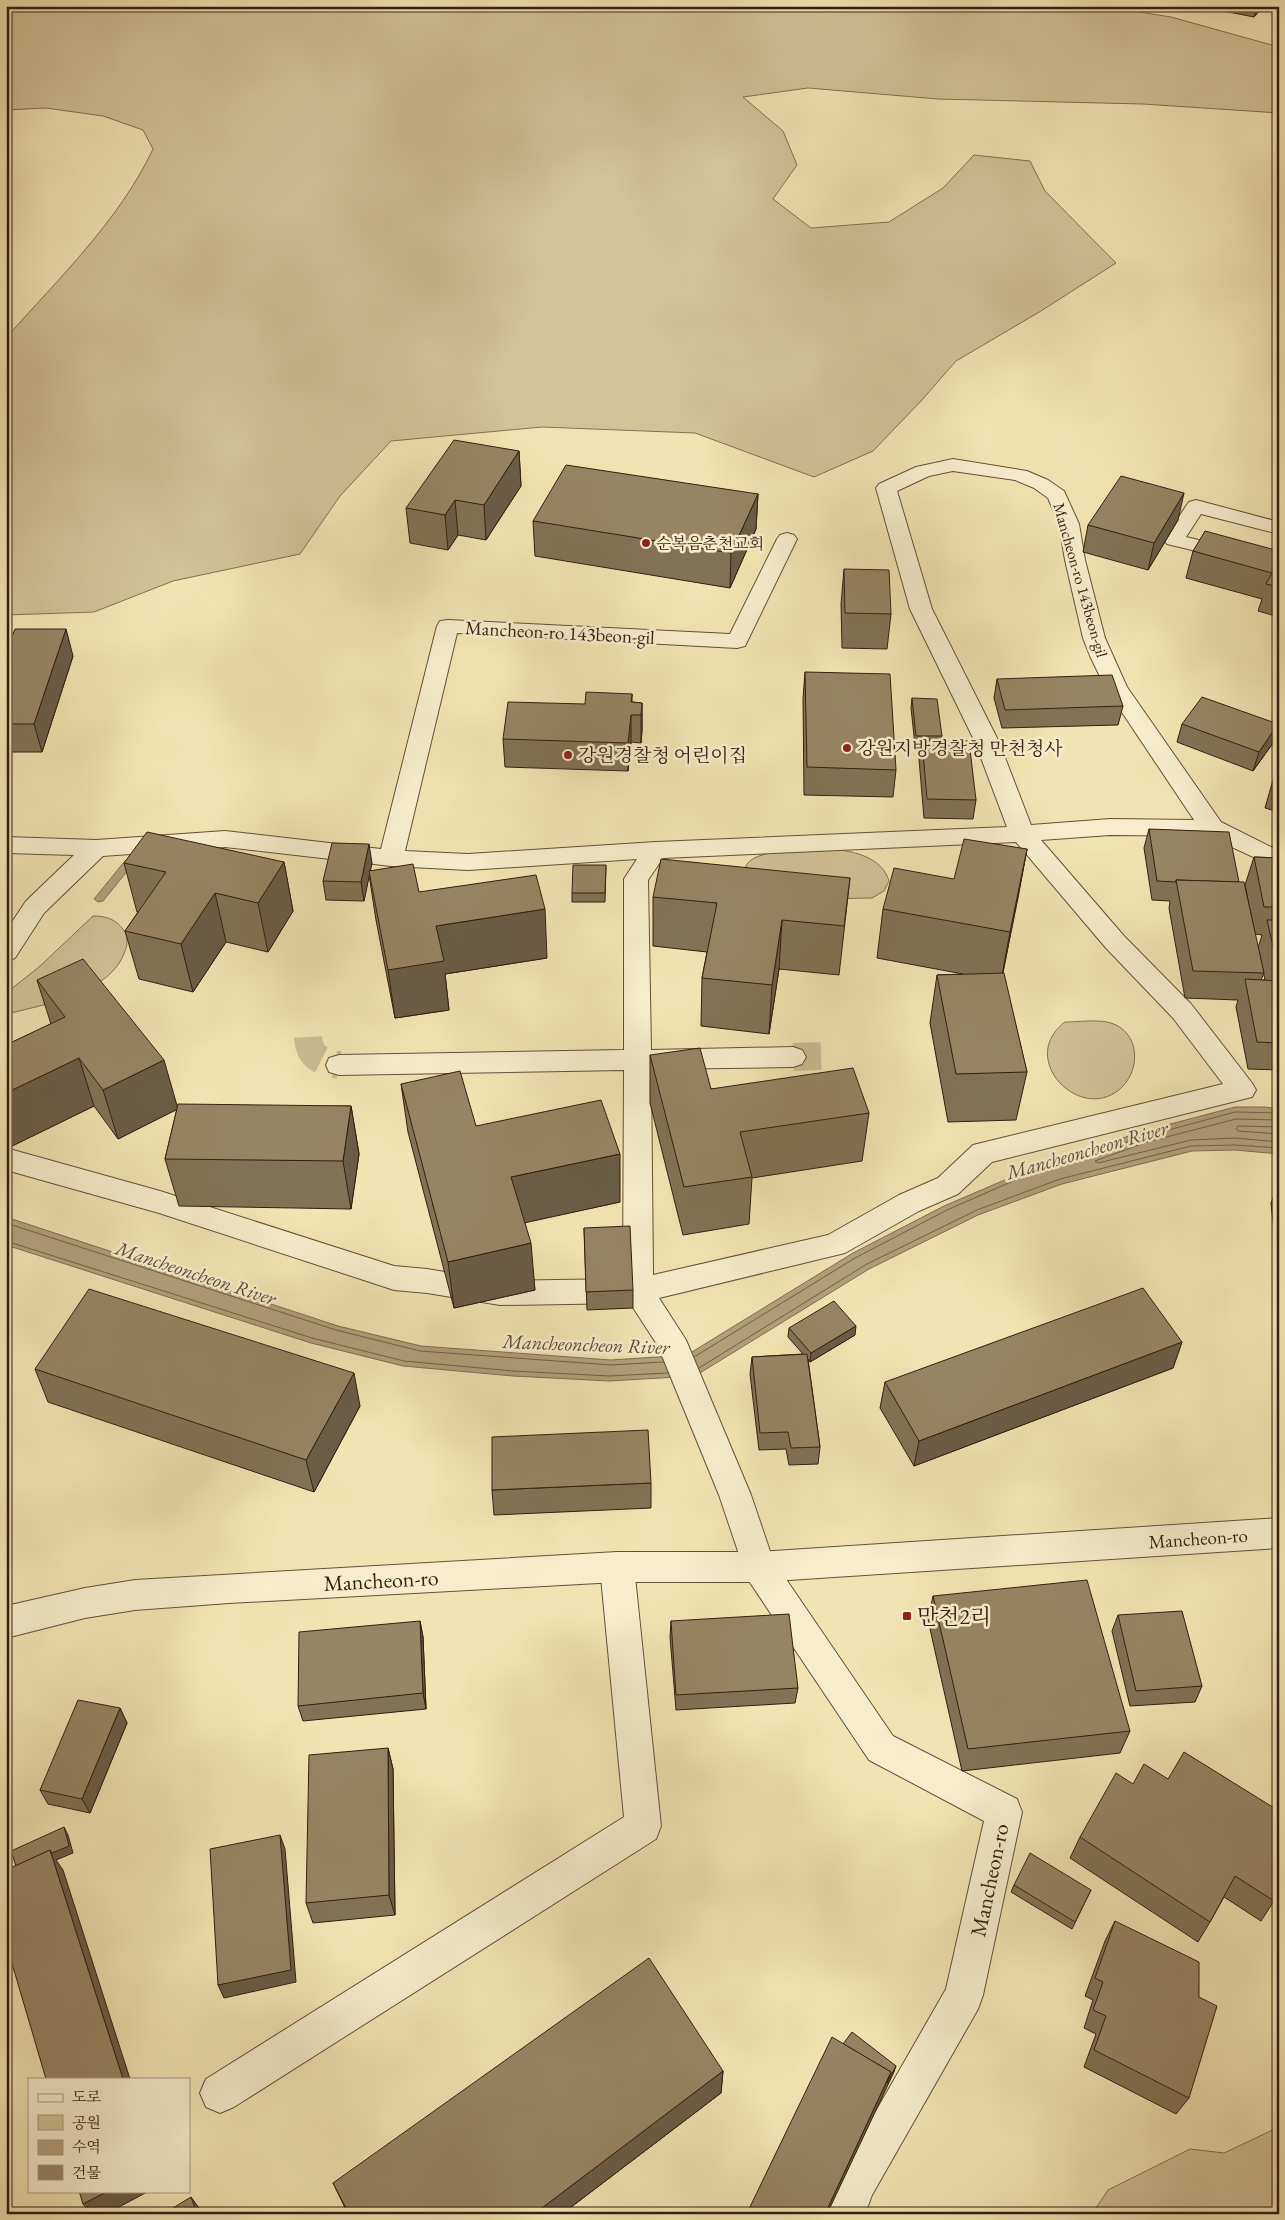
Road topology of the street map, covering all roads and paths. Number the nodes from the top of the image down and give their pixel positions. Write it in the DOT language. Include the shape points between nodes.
graph roads {
  1 [pos="1279,528"];
  2 [pos="787,539"];
  3 [pos="1279,565"];
  4 [pos="1212,828"];
  5 [pos="1022,834"];
  6 [pos="6,845"];
  7 [pos="96,848"];
  8 [pos="656,850"];
  9 [pos="391,858"];
  10 [pos="1279,861"];
  11 [pos="6,952"];
  12 [pos="793,1057"];
  13 [pos="638,1059"];
  14 [pos="339,1065"];
  15 [pos="6,1159"];
  16 [pos="638,1292"];
  17 [pos="1279,1533"];
  18 [pos="617,1567"];
  19 [pos="759,1567"];
  20 [pos="6,1622"];
  21 [pos="220,2093"];
  22 [pos="844,2214"];
  1 -- 3 [label="street" via="1196,506 1174,540"];
  2 -- 9 [label="street, Mancheon-ro 143beon-gil" via="737,641 448,626"];
  4 -- 5 [label="street, Mancheon-ro 143beon-gil" via="1110,827"];
  4 -- 5 [label="street, Mancheon-ro 143beon-gil" via="1116,687 1101,656 1074,560 1069,524 1058,495 1020,475 1000,471 953,465 924,471 886,488 921,609 987,742"];
  4 -- 10 [label="street, Mancheon-ro 143beon-gil"];
  5 -- 8 [label="street, Mancheon-ro 143beon-gil"];
  5 -- 16 [label="street" via="1115,942 1182,1011 1242,1090 983,1154 948,1186 835,1245"];
  6 -- 7 [label="street, Mancheon-ro 143beon-gil"];
  7 -- 9 [label="street, Mancheon-ro 143beon-gil" via="225,839"];
  7 -- 11 [label="street" via="35,907"];
  8 -- 9 [label="street, Mancheon-ro 143beon-gil" via="468,862"];
  8 -- 13 [label="street" via="636,879"];
  12 -- 13 [label="street"];
  13 -- 14 [label="street"];
  13 -- 16 [label="street"];
  15 -- 16 [label="street" via="160,1202 394,1278 500,1294"];
  16 -- 19 [label="street" via="671,1340 735,1495"];
  17 -- 19 [label="street, Mancheon-ro"];
  18 -- 19 [label="street, Mancheon-ro"];
  18 -- 20 [label="street, Mancheon-ro" via="136,1595 85,1603"];
  18 -- 21 [label="street" via="643,1826"];
  19 -- 22 [label="street, Mancheon-ro" via="881,1748 1004,1812 964,1995 858,2181"];
}
